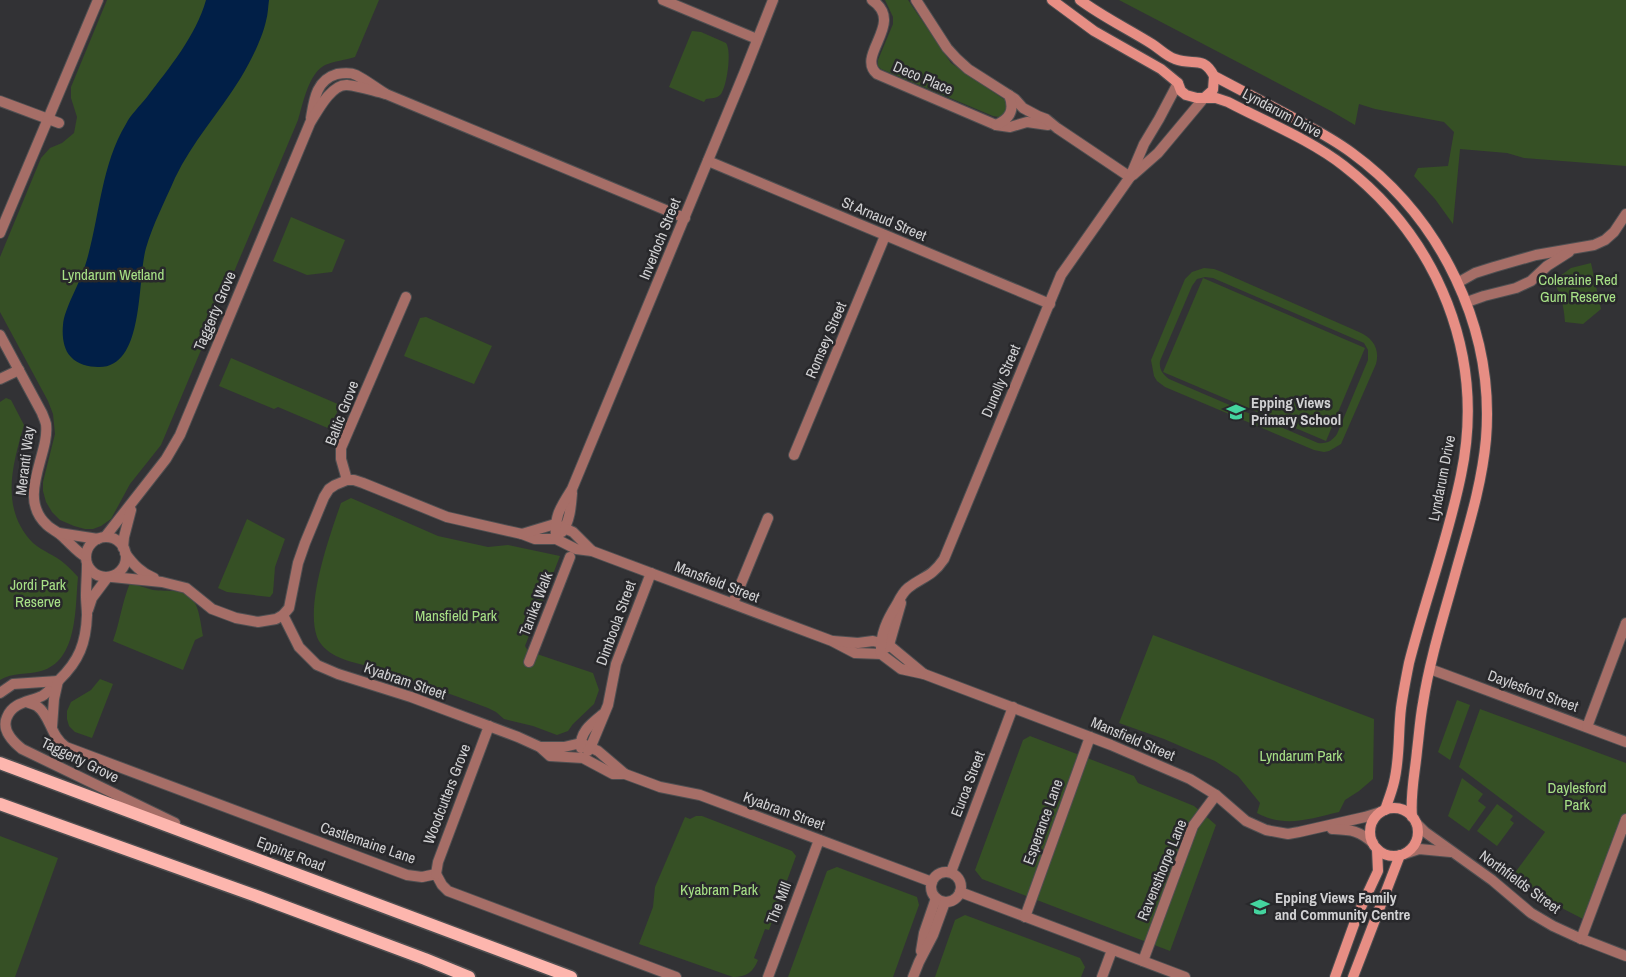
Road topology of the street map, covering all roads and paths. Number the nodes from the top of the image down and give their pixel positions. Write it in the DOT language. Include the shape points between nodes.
graph roads {
  1 [pos="98,0"];
  2 [pos="663,0"];
  3 [pos="773,0"];
  4 [pos="872,0"];
  5 [pos="916,0"];
  6 [pos="1052,0"];
  7 [pos="1080,0"];
  8 [pos="881,4"];
  9 [pos="757,40"];
  10 [pos="1189,63"];
  11 [pos="1214,76"];
  12 [pos="1178,82"];
  13 [pos="1008,94"];
  14 [pos="1204,98"];
  15 [pos="0,101"];
  16 [pos="48,118"];
  17 [pos="59,123"];
  18 [pos="996,125"];
  19 [pos="1057,128"];
  20 [pos="708,161"];
  21 [pos="1130,177"];
  22 [pos="1626,214"];
  23 [pos="685,218"];
  24 [pos="0,234"];
  25 [pos="885,236"];
  26 [pos="1572,250"];
  27 [pos="1459,282"];
  28 [pos="1443,290"];
  29 [pos="406,296"];
  30 [pos="1466,302"];
  31 [pos="1050,304"];
  32 [pos="1449,306"];
  33 [pos="0,335"];
  34 [pos="19,370"];
  35 [pos="0,379"];
  36 [pos="794,455"];
  37 [pos="347,480"];
  38 [pos="572,490"];
  39 [pos="133,502"];
  40 [pos="768,518"];
  41 [pos="555,524"];
  42 [pos="565,528"];
  43 [pos="58,533"];
  44 [pos="522,534"];
  45 [pos="101,538"];
  46 [pos="556,539"];
  47 [pos="124,550"];
  48 [pos="592,551"];
  49 [pos="570,557"];
  50 [pos="86,561"];
  51 [pos="651,573"];
  52 [pos="110,577"];
  53 [pos="162,582"];
  54 [pos="733,603"];
  55 [pos="87,613"];
  56 [pos="283,615"];
  57 [pos="1626,624"];
  58 [pos="832,641"];
  59 [pos="885,643"];
  60 [pos="880,654"];
  61 [pos="529,662"];
  62 [pos="1430,669"];
  63 [pos="924,674"];
  64 [pos="58,681"];
  65 [pos="0,693"];
  66 [pos="26,702"];
  67 [pos="1013,707"];
  68 [pos="489,726"];
  69 [pos="52,727"];
  70 [pos="1586,727"];
  71 [pos="1090,737"];
  72 [pos="1626,742"];
  73 [pos="586,745"];
  74 [pos="540,747"];
  75 [pos="583,758"];
  76 [pos="0,763"];
  77 [pos="625,774"];
  78 [pos="1216,795"];
  79 [pos="0,804"];
  80 [pos="1383,811"];
  81 [pos="1626,819"];
  82 [pos="1414,820"];
  83 [pos="1322,828"];
  84 [pos="819,840"];
  85 [pos="218,844"];
  86 [pos="1375,846"];
  87 [pos="1452,852"];
  88 [pos="1402,854"];
  89 [pos="951,872"];
  90 [pos="436,874"];
  91 [pos="932,882"];
  92 [pos="960,892"];
  93 [pos="941,900"];
  94 [pos="1025,917"];
  95 [pos="1581,939"];
  96 [pos="1112,950"];
  97 [pos="1626,956"];
  98 [pos="1143,961"];
  99 [pos="466,976"];
  100 [pos="571,977"];
  101 [pos="676,977"];
  102 [pos="768,977"];
  103 [pos="913,977"];
  104 [pos="1102,977"];
  105 [pos="1185,977"];
  106 [pos="1335,977"];
  107 [pos="1353,977"];
  1 -- 16 [label="street"];
  2 -- 9 [label="street"];
  3 -- 9 [label="street, Inverloch Street"];
  4 -- 8 [label="street, Deco Place"];
  5 -- 13 [label="street, Deco Place" via="957,59"];
  6 -- 12 [label="street, Lyndarum Drive" via="1094,31"];
  7 -- 10 [label="street, Lyndarum Drive" via="1165,53"];
  8 -- 18 [label="street, Deco Place" via="884,10 883,30 872,59 874,71"];
  9 -- 20 [label="street, Inverloch Street"];
  10 -- 11 [label="street, Lyndarum Drive" via="1203,63"];
  10 -- 12 [label="street" via="1179,73"];
  11 -- 14 [label="street" via="1213,90"];
  11 -- 27 [label="street, Lyndarum Drive" via="1352,152 1398,193 1421,220"];
  12 -- 14 [label="street, Lyndarum Drive" via="1186,95"];
  12 -- 21 [label="street, Dunolly Street"];
  13 -- 18 [label="street" via="1012,109 1003,122"];
  13 -- 19 [label="street, Deco Place" via="1023,108 1046,118"];
  14 -- 21 [label="street, Dunolly Street" via="1158,153"];
  14 -- 28 [label="street, Lyndarum Drive" via="1228,102 1343,165 1386,204 1408,230"];
  15 -- 16 [label="street"];
  16 -- 17 [label="street"];
  16 -- 24 [label="street"];
  18 -- 19 [label="street, Deco Place" via="1010,127 1033,122"];
  19 -- 21 [label="street, Deco Place"];
  20 -- 23 [label="street, Inverloch Street"];
  20 -- 25 [label="street, St Arnaud Street"];
  21 -- 31 [label="street, Dunolly Street" via="1067,266"];
  22 -- 26 [label="street" via="1605,240"];
  23 -- 38 [label="street, Inverloch Street"];
  23 -- 39 [label="street, Taggerty Grove" via="386,94 353,74 334,75 324,80 315,94 310,123 180,435"];
  25 -- 31 [label="street, St Arnaud Street"];
  25 -- 36 [label="street, Romsey Street"];
  26 -- 27 [label="street" via="1487,269"];
  26 -- 30 [label="street" via="1547,266 1532,281"];
  27 -- 28 [label="street"];
  27 -- 30 [label="street, Lyndarum Drive"];
  28 -- 32 [label="street, Lyndarum Drive"];
  29 -- 37 [label="street, Baltic Grove" via="341,448"];
  30 -- 32 [label="street"];
  30 -- 62 [label="street, Lyndarum Drive" via="1483,361 1486,438 1481,477"];
  31 -- 59 [label="street, Dunolly Street" via="944,559 936,570 903,593"];
  32 -- 80 [label="street, Lyndarum Drive" via="1464,362 1468,396 1467,437 1446,536 1409,664 1394,783"];
  33 -- 34 [label="street, Meranti Way"];
  34 -- 35 [label="street"];
  34 -- 43 [label="street, Meranti Way" via="46,425 35,479 36,509 46,524"];
  37 -- 44 [label="street, Mansfield Street" via="363,483 446,517"];
  37 -- 56 [label="street" via="329,489 324,497 298,563 289,608"];
  38 -- 41 [label="street, Inverloch Street"];
  38 -- 42 [label="street, Inverloch Street"];
  39 -- 45 [label="street, Taggerty Grove"];
  39 -- 47 [label="street, Taggerty Grove" via="124,534"];
  40 -- 54 [label="street"];
  41 -- 42 [label="street, Mansfield Street"];
  41 -- 44 [label="street, Mansfield Street"];
  41 -- 46 [label="street, Inverloch Street"];
  42 -- 46 [label="street, Inverloch Street"];
  42 -- 48 [label="street, Mansfield Street"];
  43 -- 45 [label="street"];
  43 -- 50 [label="street, Meranti Way"];
  44 -- 46 [label="street, Mansfield Street"];
  45 -- 47 [label="street" via="116,540"];
  45 -- 50 [label="street" via="89,546"];
  46 -- 48 [label="street, Mansfield Street" via="576,549"];
  47 -- 52 [label="street" via="122,570"];
  47 -- 53 [label="street" via="147,576"];
  48 -- 51 [label="street, Mansfield Street"];
  49 -- 61 [label="street, Tanika Walk"];
  50 -- 52 [label="street" via="95,574"];
  50 -- 55 [label="street, Taggerty Grove"];
  51 -- 54 [label="street, Mansfield Street"];
  51 -- 73 [label="street, Dimboola Street" via="616,664 604,713"];
  52 -- 53 [label="street"];
  52 -- 55 [label="street, Taggerty Grove" via="92,598"];
  53 -- 56 [label="street" via="186,588 212,609 236,618 258,622"];
  54 -- 58 [label="street, Mansfield Street"];
  55 -- 64 [label="street, Taggerty Grove" via="81,650 72,667"];
  56 -- 68 [label="street, Kyabram Street" via="299,647 317,665"];
  57 -- 70 [label="street"];
  58 -- 59 [label="street, Mansfield Street"];
  58 -- 60 [label="street, Mansfield Street" via="855,653"];
  59 -- 60 [label="street"];
  59 -- 63 [label="street, Mansfield Street"];
  60 -- 63 [label="street, Mansfield Street" via="901,669"];
  62 -- 70 [label="street, Daylesford Street"];
  62 -- 82 [label="street, Lyndarum Drive" via="1422,704 1412,787"];
  63 -- 67 [label="street, Mansfield Street"];
  64 -- 65 [label="street" via="13,684"];
  64 -- 66 [label="street, Taggerty Grove" via="43,696"];
  64 -- 69 [label="street"];
  66 -- 69 [label="street, Castlemaine Lane" via="38,707"];
  66 -- 85 [label="street, Taggerty Grove" via="11,709 5,720 11,740 22,749"];
  67 -- 71 [label="street, Mansfield Street"];
  67 -- 89 [label="street, Euroa Street"];
  68 -- 74 [label="street, Kyabram Street"];
  68 -- 90 [label="street, Woodcutters Grove"];
  69 -- 90 [label="street, Castlemaine Lane" via="55,737 66,746 407,875 422,877"];
  70 -- 72 [label="street, Daylesford Street"];
  71 -- 78 [label="street, Mansfield Street" via="1190,779"];
  71 -- 94 [label="street, Esperance Lane"];
  73 -- 74 [label="street, Kyabram Street"];
  73 -- 75 [label="street, Dimboola Street"];
  73 -- 77 [label="street, Kyabram Street"];
  74 -- 75 [label="street, Kyabram Street" via="550,756"];
  75 -- 77 [label="street, Kyabram Street" via="613,774"];
  76 -- 85 [label="main road, Epping Road"];
  77 -- 84 [label="street, Kyabram Street" via="660,787 700,795"];
  78 -- 83 [label="street, Mansfield Street" via="1246,821 1266,830 1288,834"];
  78 -- 98 [label="street, Ravensthorpe Lane" via="1193,826"];
  79 -- 99 [label="main road"];
  80 -- 82 [label="street" via="1400,809"];
  80 -- 83 [label="street, Mansfield Street"];
  80 -- 86 [label="street" via="1371,826 1370,835"];
  81 -- 95 [label="street"];
  82 -- 87 [label="street, Northfields Street"];
  82 -- 88 [label="street" via="1418,832 1416,841"];
  83 -- 86 [label="street, Mansfield Street" via="1363,834"];
  84 -- 91 [label="street, Kyabram Street"];
  84 -- 102 [label="street, The Mill"];
  85 -- 100 [label="main road, Epping Road"];
  86 -- 88 [label="street" via="1388,855"];
  86 -- 106 [label="street" via="1378,870"];
  87 -- 88 [label="street, Northfields Street" via="1419,849"];
  87 -- 95 [label="street, Northfields Street" via="1531,913"];
  88 -- 107 [label="street"];
  89 -- 91 [label="street" via="942,872"];
  89 -- 92 [label="street" via="961,882"];
  90 -- 101 [label="street" via="448,890"];
  91 -- 93 [label="street" via="931,891"];
  92 -- 93 [label="street" via="954,899"];
  92 -- 94 [label="street"];
  93 -- 103 [label="street" via="933,935"];
  94 -- 96 [label="street"];
  95 -- 97 [label="street, Northfields Street"];
  96 -- 98 [label="street"];
  96 -- 104 [label="street"];
  98 -- 105 [label="street"];
}
